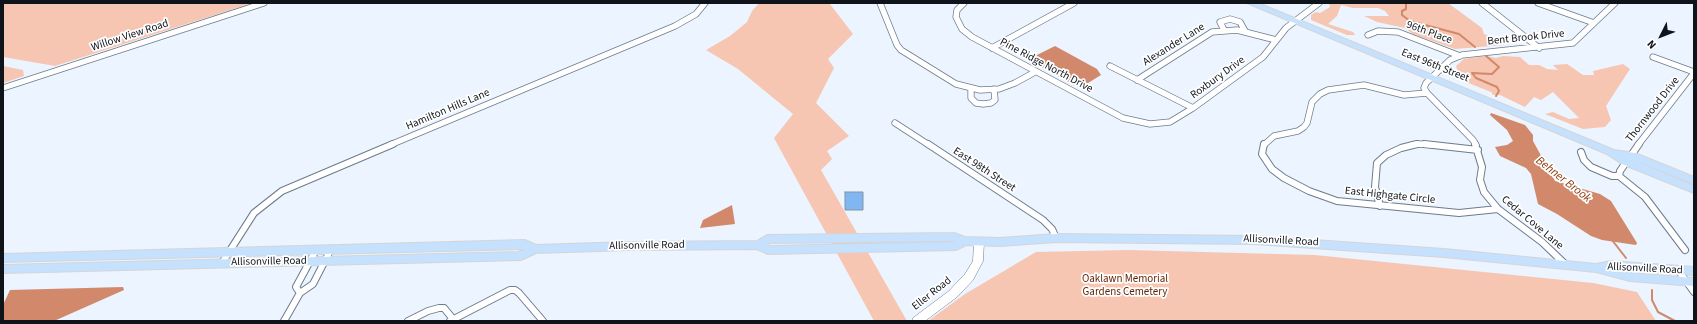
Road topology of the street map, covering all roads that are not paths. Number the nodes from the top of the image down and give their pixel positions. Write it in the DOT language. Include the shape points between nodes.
graph roads {
  1 [pos="264,3"];
  2 [pos="705,3"];
  3 [pos="880,3"];
  4 [pos="964,3"];
  5 [pos="1074,3"];
  6 [pos="1251,3"];
  7 [pos="1319,3"];
  8 [pos="1482,3"];
  9 [pos="1538,3"];
  10 [pos="1615,3"];
  11 [pos="1294,21"];
  12 [pos="1594,23"];
  13 [pos="1224,30"];
  14 [pos="1245,31"];
  15 [pos="1368,35"];
  16 [pos="1276,40"];
  17 [pos="992,48"];
  18 [pos="1539,48"];
  19 [pos="1460,56"];
  20 [pos="1653,57"];
  21 [pos="1110,66"];
  22 [pos="1035,72"];
  23 [pos="1694,73"];
  24 [pos="1432,78"];
  25 [pos="1137,80"];
  26 [pos="3,88"];
  27 [pos="971,88"];
  28 [pos="994,90"];
  29 [pos="1427,94"];
  30 [pos="1193,108"];
  31 [pos="1139,122"];
  32 [pos="895,123"];
  33 [pos="1478,150"];
  34 [pos="1581,152"];
  35 [pos="1628,159"];
  36 [pos="1619,176"];
  37 [pos="1694,181"];
  38 [pos="1694,190"];
  39 [pos="1380,206"];
  40 [pos="1498,209"];
  41 [pos="1056,238"];
  42 [pos="979,242"];
  43 [pos="534,249"];
  44 [pos="316,250"];
  45 [pos="331,250"];
  46 [pos="1685,250"];
  47 [pos="229,252"];
  48 [pos="3,258"];
  49 [pos="309,261"];
  50 [pos="325,261"];
  51 [pos="222,263"];
  52 [pos="1566,265"];
  53 [pos="1596,268"];
  54 [pos="3,269"];
  55 [pos="1678,270"];
  56 [pos="1694,271"];
  57 [pos="1690,282"];
  58 [pos="1694,292"];
  59 [pos="300,293"];
  60 [pos="452,320"];
  61 [pos="284,321"];
  62 [pos="408,321"];
  63 [pos="542,321"];
  64 [pos="916,321"];
  1 -- 26 [label="street, Willow View Road"];
  2 -- 47 [label="street, Hamilton Hills Lane" via="696,14 675,26 282,191 254,213"];
  3 -- 27 [label="street" via="896,45 901,50 956,84"];
  4 -- 17 [label="street, Pine Ridge North Drive" via="956,13 962,29"];
  5 -- 17 [label="street"];
  6 -- 11 [label="main road, East 96th Street"];
  7 -- 11 [label="street, Roxbury Drive"];
  8 -- 18 [label="street"];
  9 -- 12 [label="street"];
  10 -- 12 [label="street, Bent Brook Drive"];
  11 -- 16 [label="street, Roxbury Drive"];
  11 -- 24 [label="main road, East 96th Street"];
  12 -- 18 [label="street, Bent Brook Drive" via="1573,43"];
  13 -- 14 [label="street, Alexander Lane"];
  13 -- 14 [label="street, Alexander Lane" via="1220,22 1230,19 1240,22"];
  13 -- 25 [label="street, Alexander Lane" via="1203,36"];
  14 -- 16 [label="street, Alexander Lane"];
  15 -- 19 [label="street, 96th Place" via="1381,31 1403,34"];
  16 -- 30 [label="street, Roxbury Drive" via="1268,54"];
  17 -- 22 [label="street, Pine Ridge North Drive"];
  18 -- 19 [label="street, Bent Brook Drive"];
  19 -- 24 [label="street, Bent Brook Drive" via="1450,60"];
  20 -- 23 [label="street"];
  21 -- 25 [label="street"];
  22 -- 28 [label="street" via="1015,83"];
  22 -- 31 [label="street, Pine Ridge North Drive" via="1123,118"];
  23 -- 35 [label="street, Thornwood Drive"];
  24 -- 29 [label="street" via="1424,85"];
  24 -- 35 [label="main road, East 96th Street"];
  25 -- 30 [label="street"];
  27 -- 28 [label="street"];
  27 -- 28 [label="street" via="972,98 983,104 995,100"];
  29 -- 33 [label="street, Cedar Cove Lane" via="1467,132"];
  29 -- 39 [label="street, East Highgate Circle" via="1404,95 1364,85 1335,88 1320,94 1309,108 1308,123 1304,127 1298,131 1274,136 1264,144 1262,154 1267,164 1284,178 1323,197"];
  30 -- 31 [label="street, Roxbury Drive" via="1170,122"];
  32 -- 41 [label="street, East 98th Street" via="1044,220"];
  33 -- 39 [label="street" via="1419,144 1400,148 1386,155 1377,163 1375,187"];
  33 -- 40 [label="street, Cedar Cove Lane" via="1482,167 1480,180 1484,192"];
  34 -- 36 [label="street" via="1591,167 1612,176"];
  35 -- 36 [label="street, Thornwood Drive"];
  35 -- 37 [label="main road, East 96th Street"];
  35 -- 38 [label="main road, East 96th Street"];
  36 -- 46 [label="street" via="1645,197"];
  39 -- 40 [label="street, East Highgate Circle" via="1459,213"];
  40 -- 52 [label="street, Cedar Cove Lane" via="1542,242"];
  41 -- 42 [label="main road, Allisonville Road"];
  41 -- 52 [label="main road, Allisonville Road" via="1255,240"];
  42 -- 43 [label="main road, Allisonville Road" via="964,241 956,246 813,250 768,250 759,245"];
  42 -- 64 [label="street, Eller Road" via="978,261 969,277 953,294"];
  43 -- 45 [label="main road, Allisonville Road" via="525,244"];
  43 -- 50 [label="main road, Allisonville Road" via="521,256"];
  44 -- 45 [label="main road, Allisonville Road"];
  44 -- 47 [label="main road, Allisonville Road"];
  44 -- 49 [label="street"];
  45 -- 50 [label="street"];
  47 -- 48 [label="main road, Allisonville Road"];
  47 -- 51 [label="street, Hamilton Hills Lane"];
  49 -- 50 [label="main road, Allisonville Road"];
  49 -- 51 [label="main road, Allisonville Road"];
  49 -- 59 [label="street" via="296,287"];
  50 -- 59 [label="street" via="310,288"];
  51 -- 54 [label="main road, Allisonville Road"];
  52 -- 53 [label="main road, Allisonville Road"];
  53 -- 55 [label="main road, Allisonville Road" via="1611,265"];
  53 -- 57 [label="main road, Allisonville Road" via="1630,276"];
  55 -- 56 [label="main road, Allisonville Road"];
  55 -- 57 [label="street"];
  57 -- 58 [label="street"];
  59 -- 61 [label="street"];
  60 -- 62 [label="street" via="444,308 439,308"];
  60 -- 63 [label="street" via="510,290 515,290"];
}
